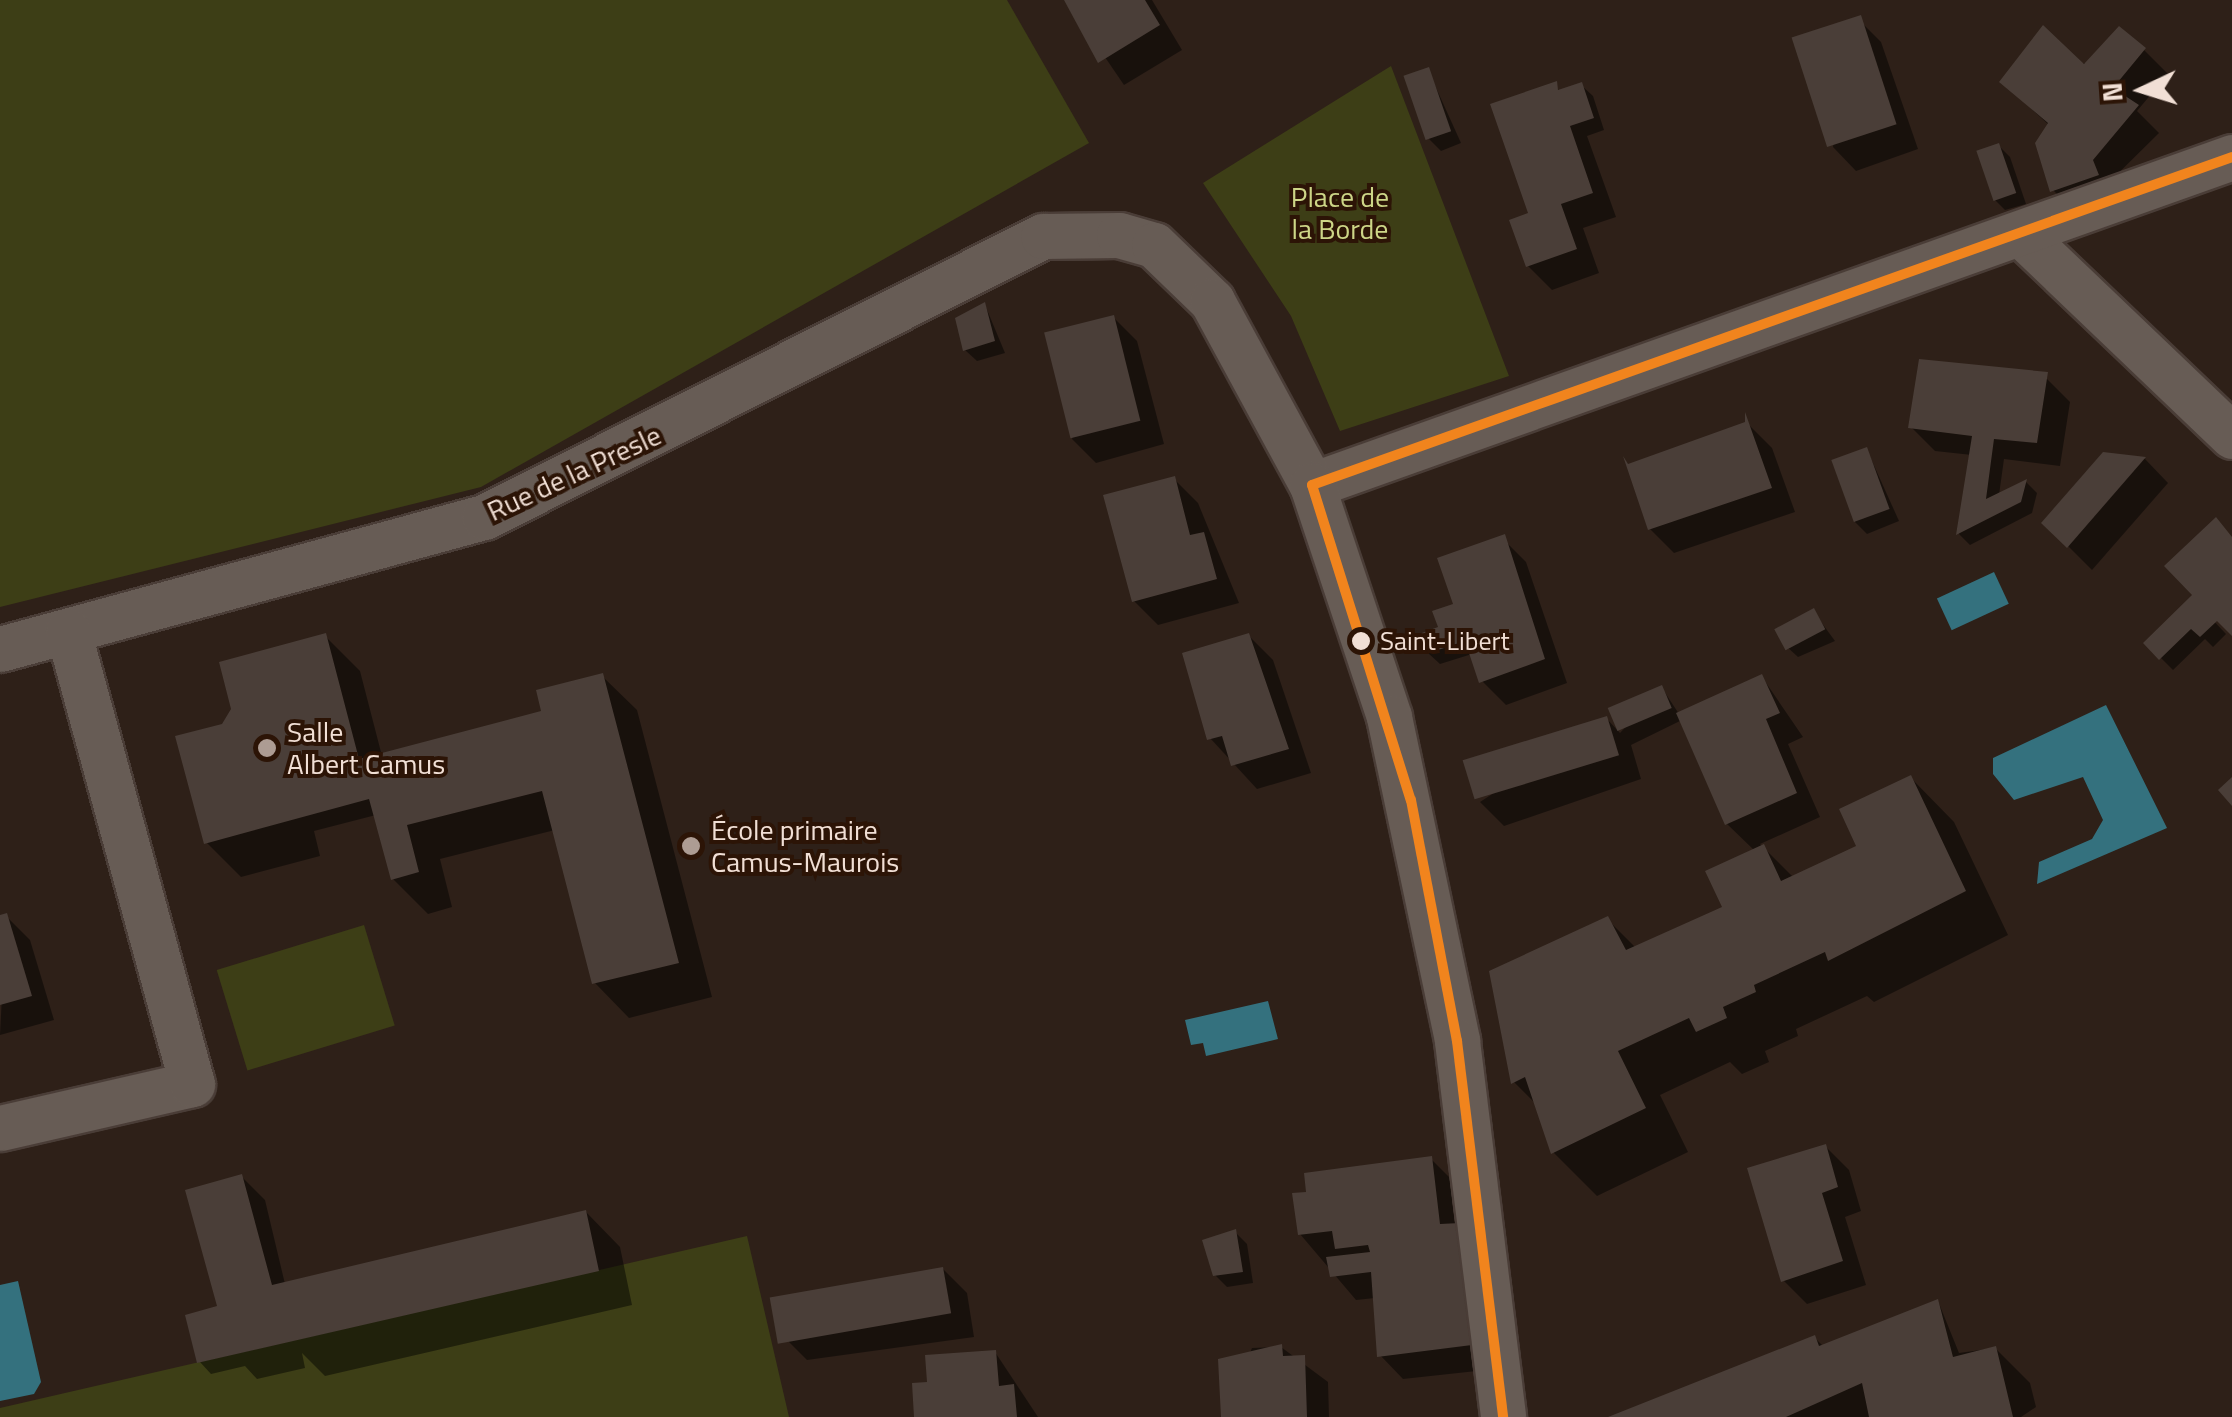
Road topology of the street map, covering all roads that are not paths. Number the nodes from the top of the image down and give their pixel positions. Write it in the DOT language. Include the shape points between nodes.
graph roads {
  1 [pos="2232,158"];
  2 [pos="2024,238"];
  3 [pos="2232,436"];
  4 [pos="1312,485"];
  5 [pos="68,631"];
  6 [pos="0,649"];
  7 [pos="0,1128"];
  8 [pos="1502,1417"];
  1 -- 2 [label="street"];
  2 -- 3 [label="street"];
  2 -- 4 [label="street"];
  4 -- 5 [label="street, Rue de la Presle" via="1212,301 1180,263 1119,235 1043,236 484,517"];
  4 -- 8 [label="street" via="1410,800 1457,1042"];
  5 -- 6 [label="street, Rue de la Presle"];
  5 -- 7 [label="street" via="192,1084"];
}
